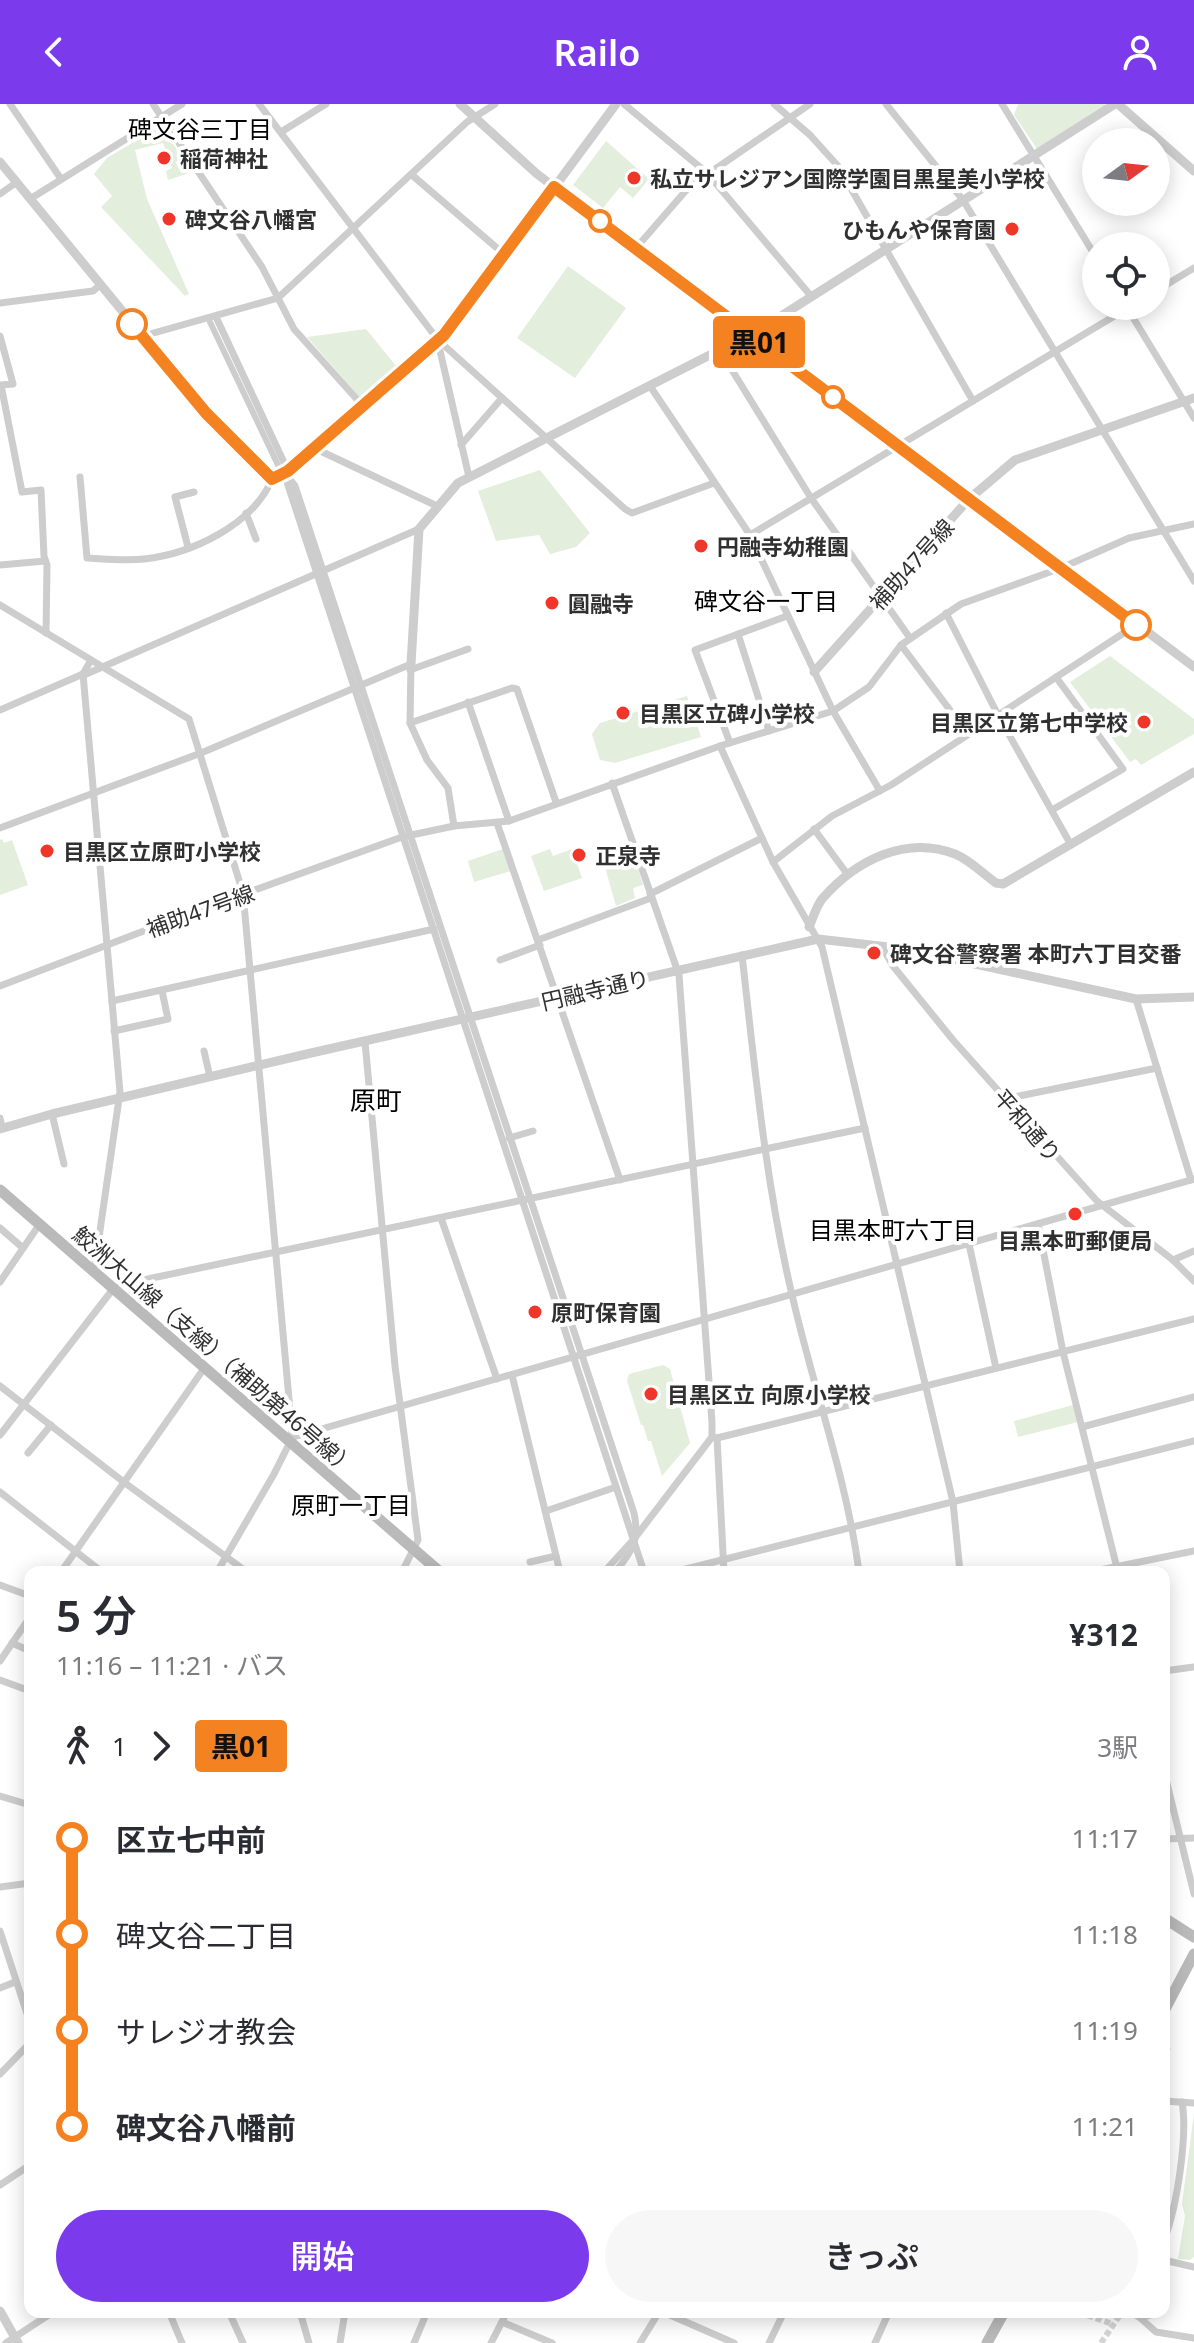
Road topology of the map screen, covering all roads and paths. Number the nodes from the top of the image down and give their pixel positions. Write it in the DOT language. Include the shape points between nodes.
graph roads {
  1 [pos="10,104"];
  2 [pos="153,104"];
  3 [pos="182,104"];
  4 [pos="259,104"];
  5 [pos="326,104"];
  6 [pos="460,104"];
  7 [pos="495,104"];
  8 [pos="616,104"];
  9 [pos="624,104"];
  10 [pos="774,104"];
  11 [pos="810,104"];
  12 [pos="886,104"];
  13 [pos="1002,104"];
  14 [pos="1116,104"];
  15 [pos="163,116"];
  16 [pos="474,117"];
  17 [pos="790,117"];
  18 [pos="281,132"];
  19 [pos="1034,156"];
  20 [pos="0,162"];
  21 [pos="1194,171"];
  22 [pos="707,173"];
  23 [pos="412,175"];
  24 [pos="61,179"];
  25 [pos="17,182"];
  26 [pos="554,187"];
  27 [pos="0,194"];
  28 [pos="30,199"];
  29 [pos="963,200"];
  30 [pos="354,228"];
  31 [pos="1082,234"];
  32 [pos="636,248"];
  33 [pos="886,249"];
  34 [pos="505,255"];
  35 [pos="1194,268"];
  36 [pos="1170,283"];
  37 [pos="100,285"];
  38 [pos="811,296"];
  39 [pos="278,298"];
  40 [pos="0,303"];
  41 [pos="213,319"];
  42 [pos="1107,320"];
  43 [pos="1137,320"];
  44 [pos="748,334"];
  45 [pos="0,336"];
  46 [pos="143,336"];
  47 [pos="438,340"];
  48 [pos="719,349"];
  49 [pos="1056,351"];
  50 [pos="650,386"];
  51 [pos="502,398"];
  52 [pos="1189,400"];
  53 [pos="973,401"];
  54 [pos="362,405"];
  55 [pos="1194,418"];
  56 [pos="1104,430"];
  57 [pos="547,438"];
  58 [pos="461,445"];
  59 [pos="899,446"];
  60 [pos="314,448"];
  61 [pos="284,470"];
  62 [pos="80,477"];
  63 [pos="469,477"];
  64 [pos="272,479"];
  65 [pos="714,483"];
  66 [pos="194,492"];
  67 [pos="811,498"];
  68 [pos="969,499"];
  69 [pos="437,506"];
  70 [pos="246,513"];
  71 [pos="1194,524"];
  72 [pos="419,529"];
  73 [pos="1163,530"];
  74 [pos="750,535"];
  75 [pos="256,539"];
  76 [pos="188,547"];
  77 [pos="45,561"];
  78 [pos="0,565"];
  79 [pos="1061,568"];
  80 [pos="319,573"];
  81 [pos="1194,581"];
  82 [pos="881,598"];
  83 [pos="0,605"];
  84 [pos="946,613"];
  85 [pos="787,616"];
  86 [pos="1136,625"];
  87 [pos="46,633"];
  88 [pos="738,634"];
  89 [pos="910,638"];
  90 [pos="901,645"];
  91 [pos="468,649"];
  92 [pos="91,660"];
  93 [pos="102,667"];
  94 [pos="410,667"];
  95 [pos="1194,667"];
  96 [pos="814,672"];
  97 [pos="84,674"];
  98 [pos="1056,677"];
  99 [pos="357,686"];
  100 [pos="468,702"];
  101 [pos="0,710"];
  102 [pos="833,711"];
  103 [pos="998,715"];
  104 [pos="410,723"];
  105 [pos="769,731"];
  106 [pos="968,734"];
  107 [pos="730,743"];
  108 [pos="720,746"];
  109 [pos="201,753"];
  110 [pos="1194,772"];
  111 [pos="612,783"];
  112 [pos="880,791"];
  113 [pos="93,794"];
  114 [pos="556,802"];
  115 [pos="1052,810"];
  116 [pos="509,821"];
  117 [pos="497,823"];
  118 [pos="454,826"];
  119 [pos="0,828"];
  120 [pos="814,829"];
  121 [pos="406,836"];
  122 [pos="762,838"];
  123 [pos="1071,845"];
  124 [pos="773,862"];
  125 [pos="848,875"];
  126 [pos="243,893"];
  127 [pos="650,896"];
  128 [pos="809,927"];
  129 [pos="437,928"];
  130 [pos="818,939"];
  131 [pos="539,943"];
  132 [pos="107,944"];
  133 [pos="883,948"];
  134 [pos="742,955"];
  135 [pos="500,960"];
  136 [pos="251,970"];
  137 [pos="678,970"];
  138 [pos="0,986"];
  139 [pos="162,991"];
  140 [pos="1194,997"];
  141 [pos="558,998"];
  142 [pos="1136,999"];
  143 [pos="112,1001"];
  144 [pos="466,1018"];
  145 [pos="114,1031"];
  146 [pos="365,1042"];
  147 [pos="204,1051"];
  148 [pos="259,1066"];
  149 [pos="1157,1068"];
  150 [pos="210,1077"];
  151 [pos="120,1099"];
  152 [pos="1004,1099"];
  153 [pos="52,1114"];
  154 [pos="1,1125"];
  155 [pos="865,1128"];
  156 [pos="533,1131"];
  157 [pos="509,1138"];
  158 [pos="765,1150"];
  159 [pos="64,1164"];
  160 [pos="693,1165"];
  161 [pos="620,1180"];
  162 [pos="1192,1180"];
  163 [pos="1,1192"];
  164 [pos="526,1200"];
  165 [pos="1100,1205"];
  166 [pos="441,1218"];
  167 [pos="1038,1224"];
  168 [pos="39,1225"];
  169 [pos="0,1228"];
  170 [pos="382,1230"];
  171 [pos="969,1244"];
  172 [pos="23,1248"];
  173 [pos="1194,1251"];
  174 [pos="275,1252"];
  175 [pos="1173,1260"];
  176 [pos="897,1265"];
  177 [pos="94,1272"];
  178 [pos="1194,1281"];
  179 [pos="0,1282"];
  180 [pos="113,1289"];
  181 [pos="792,1295"];
  182 [pos="1194,1319"];
  183 [pos="703,1320"];
  184 [pos="1063,1352"];
  185 [pos="577,1356"];
  186 [pos="205,1367"];
  187 [pos="996,1368"];
  188 [pos="512,1375"];
  189 [pos="497,1379"];
  190 [pos="0,1386"];
  191 [pos="925,1386"];
  192 [pos="1194,1397"];
  193 [pos="24,1404"];
  194 [pos="400,1407"];
  195 [pos="821,1412"];
  196 [pos="51,1425"];
  197 [pos="1082,1427"];
  198 [pos="0,1435"];
  199 [pos="714,1437"];
  200 [pos="290,1440"];
  201 [pos="1194,1441"];
  202 [pos="28,1453"];
  203 [pos="1093,1467"];
  204 [pos="125,1483"];
  205 [pos="616,1487"];
  206 [pos="0,1492"];
  207 [pos="953,1502"];
  208 [pos="546,1511"];
  209 [pos="852,1527"];
  210 [pos="634,1539"];
  211 [pos="415,1550"];
  212 [pos="76,1551"];
  213 [pos="1194,1551"];
  214 [pos="226,1556"];
  215 [pos="556,1556"];
  216 [pos="723,1560"];
  217 [pos="530,1562"];
  218 [pos="65,1566"];
  219 [pos="95,1566"];
  220 [pos="220,1566"];
  221 [pos="239,1566"];
  222 [pos="406,1566"];
  223 [pos="433,1566"];
  224 [pos="558,1566"];
  225 [pos="609,1566"];
  226 [pos="620,1566"];
  227 [pos="642,1566"];
  228 [pos="698,1566"];
  229 [pos="724,1566"];
  230 [pos="858,1566"];
  231 [pos="959,1566"];
  232 [pos="1116,1566"];
  233 [pos="1130,1566"];
  234 [pos="0,1585"];
  235 [pos="24,1594"];
  236 [pos="24,1626"];
  237 [pos="12,1643"];
  238 [pos="24,1648"];
  239 [pos="0,1661"];
  240 [pos="1194,1667"];
  241 [pos="1170,1670"];
  242 [pos="0,1680"];
  243 [pos="24,1689"];
  244 [pos="0,1796"];
  245 [pos="1170,1796"];
  246 [pos="24,1803"];
  247 [pos="1180,1838"];
  248 [pos="1194,1838"];
  249 [pos="1170,1839"];
  250 [pos="24,1884"];
  251 [pos="0,1887"];
  252 [pos="1194,1894"];
  253 [pos="1170,1922"];
  254 [pos="0,1931"];
  255 [pos="1194,1937"];
  256 [pos="1194,1954"];
  257 [pos="15,1982"];
  258 [pos="0,1988"];
  259 [pos="1170,2000"];
  260 [pos="24,2007"];
  261 [pos="24,2049"];
  262 [pos="0,2074"];
  263 [pos="1170,2101"];
  264 [pos="1182,2102"];
  265 [pos="1194,2103"];
  266 [pos="24,2169"];
  267 [pos="0,2185"];
  268 [pos="1170,2219"];
  269 [pos="1170,2261"];
  270 [pos="1194,2267"];
  271 [pos="0,2311"];
  272 [pos="45,2318"];
  273 [pos="172,2318"];
  274 [pos="232,2318"];
  275 [pos="302,2318"];
  276 [pos="344,2318"];
  277 [pos="424,2318"];
  278 [pos="504,2318"];
  279 [pos="657,2318"];
  280 [pos="675,2318"];
  281 [pos="781,2318"];
  282 [pos="886,2318"];
  283 [pos="995,2318"];
  284 [pos="1001,2318"];
  285 [pos="1140,2318"];
  286 [pos="502,2322"];
  287 [pos="1194,2338"];
  288 [pos="12,2341"];
  289 [pos="182,2343"];
  290 [pos="243,2343"];
  291 [pos="309,2343"];
  292 [pos="340,2343"];
  293 [pos="414,2343"];
  294 [pos="491,2343"];
  295 [pos="552,2343"];
  296 [pos="640,2343"];
  297 [pos="734,2343"];
  298 [pos="769,2343"];
  299 [pos="875,2343"];
  300 [pos="981,2343"];
  301 [pos="987,2343"];
  1 -- 24 [label="street"];
  2 -- 15 [label="street"];
  3 -- 15 [label="street"];
  4 -- 18 [label="street"];
  5 -- 18 [label="street"];
  6 -- 16 [label="street"];
  7 -- 16 [label="street"];
  8 -- 26 [label="street"];
  9 -- 22 [label="street"];
  10 -- 17 [label="street"];
  11 -- 17 [label="street"];
  12 -- 29 [label="street"];
  13 -- 19 [label="street"];
  14 -- 19 [label="street"];
  14 -- 21 [label="street"];
  15 -- 24 [label="street"];
  15 -- 39 [label="street"];
  16 -- 23 [label="street"];
  16 -- 26 [label="street"];
  17 -- 22 [label="street"];
  17 -- 33 [label="street" via="833,159"];
  18 -- 30 [label="street"];
  19 -- 29 [label="street"];
  19 -- 31 [label="street"];
  20 -- 25 [label="street"];
  22 -- 32 [label="street"];
  22 -- 38 [label="street"];
  23 -- 30 [label="street"];
  23 -- 34 [label="street"];
  24 -- 28 [label="street"];
  25 -- 27 [label="street"];
  25 -- 28 [label="street"];
  26 -- 32 [label="street"];
  26 -- 34 [label="street"];
  28 -- 37 [label="street"];
  29 -- 33 [label="street"];
  29 -- 49 [label="street"];
  30 -- 39 [label="street"];
  30 -- 47 [label="street"];
  32 -- 44 [label="street"];
  33 -- 38 [label="street"];
  33 -- 53 [label="street"];
  34 -- 47 [label="street"];
  35 -- 36 [label="street"];
  37 -- 40 [label="street" via="93,291"];
  37 -- 46 [label="street"];
  38 -- 44 [label="street"];
  39 -- 41 [label="street"];
  39 -- 54 [label="street" via="294,329"];
  41 -- 46 [label="street"];
  41 -- 61 [label="street"];
  42 -- 49 [label="street"];
  43 -- 52 [label="street"];
  44 -- 48 [label="street"];
  44 -- 59 [label="street"];
  45 -- 77 [label="street" via="13,384 1,385 22,492 41,490"];
  46 -- 64 [label="street" via="206,413"];
  47 -- 51 [label="street"];
  47 -- 54 [label="street"];
  47 -- 58 [label="street"];
  48 -- 50 [label="street"];
  48 -- 67 [label="street"];
  49 -- 53 [label="street"];
  49 -- 56 [label="street"];
  50 -- 57 [label="street"];
  50 -- 65 [label="street"];
  51 -- 57 [label="street"];
  51 -- 58 [label="street"];
  52 -- 55 [label="street"];
  52 -- 56 [label="street, 補助47号線"];
  53 -- 59 [label="street"];
  54 -- 60 [label="street"];
  56 -- 68 [label="street, 補助47号線" via="1015,460"];
  56 -- 73 [label="street"];
  57 -- 63 [label="street"];
  57 -- 65 [label="street" via="632,513"];
  58 -- 63 [label="street"];
  59 -- 67 [label="street"];
  59 -- 68 [label="street"];
  60 -- 61 [label="street"];
  60 -- 69 [label="street"];
  61 -- 64 [label="street"];
  61 -- 80 [label="street"];
  62 -- 76 [label="street" via="87,558 146,559"];
  63 -- 69 [label="street"];
  64 -- 70 [label="street" via="266,495"];
  65 -- 74 [label="street"];
  66 -- 76 [label="street" via="175,497"];
  67 -- 74 [label="street"];
  67 -- 82 [label="street"];
  68 -- 79 [label="street"];
  68 -- 82 [label="street, 補助47号線"];
  69 -- 72 [label="street"];
  70 -- 75 [label="street"];
  70 -- 76 [label="street" via="213,540"];
  71 -- 73 [label="street, 補助47号線"];
  72 -- 80 [label="street"];
  72 -- 94 [label="street"];
  73 -- 79 [label="street, 補助47号線" via="1129,538"];
  73 -- 81 [label="street"];
  74 -- 85 [label="street"];
  77 -- 78 [label="street"];
  77 -- 87 [label="street"];
  79 -- 84 [label="street, 補助47号線"];
  79 -- 86 [label="street"];
  80 -- 93 [label="street"];
  80 -- 99 [label="street"];
  82 -- 89 [label="street"];
  82 -- 96 [label="street, 補助47号線"];
  83 -- 87 [label="street"];
  84 -- 89 [label="street, 補助47号線"];
  84 -- 103 [label="street"];
  85 -- 88 [label="street"];
  85 -- 96 [label="street"];
  86 -- 95 [label="street"];
  86 -- 98 [label="street"];
  87 -- 92 [label="street"];
  88 -- 105 [label="street"];
  88 -- 107 [label="street" via="695,650"];
  89 -- 90 [label="street, 補助47号線"];
  90 -- 102 [label="street, 補助47号線" via="869,687"];
  90 -- 106 [label="street"];
  91 -- 94 [label="street"];
  92 -- 93 [label="street"];
  92 -- 97 [label="street"];
  93 -- 97 [label="street"];
  93 -- 109 [label="street" via="189,719"];
  94 -- 99 [label="street"];
  94 -- 104 [label="street"];
  96 -- 102 [label="street"];
  97 -- 101 [label="street"];
  97 -- 113 [label="street"];
  98 -- 103 [label="street"];
  98 -- 115 [label="street" via="1123,769"];
  99 -- 109 [label="street"];
  99 -- 121 [label="street"];
  100 -- 104 [label="street"];
  100 -- 114 [label="street" via="517,689"];
  100 -- 116 [label="street"];
  102 -- 105 [label="street, 補助47号線"];
  102 -- 112 [label="street"];
  103 -- 106 [label="street"];
  103 -- 115 [label="street"];
  104 -- 118 [label="street" via="448,788"];
  105 -- 107 [label="street, 補助47号線"];
  106 -- 112 [label="street"];
  107 -- 108 [label="street, 補助47号線"];
  108 -- 111 [label="street, 補助47号線"];
  108 -- 122 [label="street"];
  109 -- 113 [label="street"];
  109 -- 126 [label="street"];
  110 -- 123 [label="street"];
  111 -- 114 [label="street, 補助47号線"];
  111 -- 127 [label="street"];
  112 -- 120 [label="street"];
  113 -- 119 [label="street"];
  113 -- 132 [label="street"];
  114 -- 116 [label="street, 補助47号線"];
  115 -- 123 [label="street"];
  116 -- 117 [label="street, 補助47号線"];
  117 -- 118 [label="street, 補助47号線"];
  117 -- 131 [label="street"];
  118 -- 121 [label="street, 補助47号線"];
  120 -- 124 [label="street"];
  120 -- 125 [label="street"];
  121 -- 126 [label="street, 補助47号線"];
  121 -- 129 [label="street"];
  122 -- 124 [label="street"];
  122 -- 127 [label="street"];
  123 -- 125 [label="street" via="1003,884 955,854 909,846"];
  124 -- 128 [label="street"];
  125 -- 128 [label="street" via="821,901"];
  126 -- 132 [label="street, 補助47号線"];
  126 -- 136 [label="street"];
  127 -- 131 [label="street"];
  127 -- 137 [label="street"];
  128 -- 130 [label="street"];
  129 -- 136 [label="street"];
  129 -- 144 [label="street"];
  130 -- 133 [label="street, 円融寺通り"];
  130 -- 134 [label="street, 円融寺通り"];
  130 -- 155 [label="street"];
  131 -- 135 [label="street"];
  131 -- 141 [label="street"];
  132 -- 138 [label="street, 補助47号線"];
  132 -- 143 [label="street"];
  133 -- 142 [label="street, 円融寺通り"];
  133 -- 152 [label="street, 平和通り"];
  134 -- 137 [label="street, 円融寺通り"];
  134 -- 158 [label="street"];
  136 -- 139 [label="street"];
  136 -- 148 [label="street"];
  137 -- 141 [label="street, 円融寺通り"];
  137 -- 160 [label="street"];
  139 -- 143 [label="street"];
  139 -- 145 [label="street" via="168,1019"];
  140 -- 142 [label="street, 円融寺通り"];
  141 -- 144 [label="street, 円融寺通り"];
  141 -- 161 [label="street"];
  142 -- 149 [label="street"];
  143 -- 145 [label="street"];
  144 -- 146 [label="street, 円融寺通り"];
  144 -- 157 [label="street"];
  144 -- 164 [label="street"];
  145 -- 151 [label="street"];
  146 -- 148 [label="street, 円融寺通り"];
  146 -- 170 [label="street"];
  147 -- 150 [label="street"];
  148 -- 150 [label="street, 円融寺通り"];
  148 -- 174 [label="street"];
  149 -- 152 [label="street"];
  149 -- 162 [label="street"];
  150 -- 151 [label="street, 円融寺通り"];
  151 -- 153 [label="street, 円融寺通り"];
  151 -- 177 [label="street"];
  152 -- 165 [label="street, 平和通り"];
  153 -- 154 [label="street, 円融寺通り"];
  153 -- 159 [label="street"];
  155 -- 158 [label="street"];
  155 -- 176 [label="street"];
  156 -- 157 [label="street"];
  157 -- 164 [label="street"];
  158 -- 160 [label="street"];
  158 -- 181 [label="street"];
  160 -- 161 [label="street"];
  160 -- 183 [label="street"];
  161 -- 164 [label="street"];
  162 -- 165 [label="street"];
  163 -- 168 [label="main road, 鮫洲大山線（支線）（補助第46号線）"];
  164 -- 166 [label="street"];
  164 -- 185 [label="street"];
  165 -- 167 [label="street"];
  165 -- 175 [label="street, 平和通り"];
  166 -- 170 [label="street"];
  166 -- 189 [label="street"];
  167 -- 171 [label="street"];
  167 -- 184 [label="street"];
  168 -- 172 [label="street"];
  168 -- 177 [label="main road, 鮫洲大山線（支線）（補助第46号線）"];
  169 -- 172 [label="street"];
  170 -- 174 [label="street"];
  170 -- 194 [label="street"];
  171 -- 176 [label="street"];
  171 -- 187 [label="street"];
  172 -- 179 [label="street"];
  173 -- 175 [label="street"];
  174 -- 180 [label="street"];
  174 -- 200 [label="street"];
  175 -- 178 [label="street, 平和通り"];
  176 -- 181 [label="street"];
  176 -- 191 [label="street"];
  177 -- 180 [label="main road, 鮫洲大山線（支線）（補助第46号線）"];
  180 -- 186 [label="main road, 鮫洲大山線（支線）（補助第46号線）"];
  180 -- 193 [label="street"];
  181 -- 183 [label="street"];
  181 -- 195 [label="street"];
  182 -- 184 [label="street"];
  183 -- 185 [label="street"];
  183 -- 199 [label="street"];
  184 -- 187 [label="street"];
  184 -- 197 [label="street"];
  185 -- 188 [label="street"];
  185 -- 205 [label="street"];
  185 -- 210 [label="street" via="634,1513"];
  186 -- 200 [label="main road, 鮫洲大山線（支線）（補助第46号線）"];
  186 -- 204 [label="street"];
  187 -- 191 [label="street"];
  188 -- 189 [label="street"];
  188 -- 208 [label="street"];
  189 -- 194 [label="street"];
  190 -- 193 [label="street"];
  191 -- 195 [label="street"];
  191 -- 207 [label="street"];
  192 -- 197 [label="street"];
  193 -- 196 [label="street"];
  193 -- 198 [label="street"];
  194 -- 200 [label="street"];
  194 -- 211 [label="street" via="418,1540"];
  195 -- 199 [label="street"];
  195 -- 209 [label="street"];
  196 -- 202 [label="street"];
  196 -- 204 [label="street"];
  197 -- 203 [label="street"];
  199 -- 210 [label="street"];
  199 -- 216 [label="street" via="719,1445"];
  200 -- 211 [label="main road, 鮫洲大山線（支線）（補助第46号線）"];
  200 -- 214 [label="street"];
  201 -- 203 [label="street"];
  203 -- 207 [label="street"];
  203 -- 232 [label="street"];
  204 -- 212 [label="street"];
  204 -- 214 [label="street"];
  205 -- 208 [label="street"];
  205 -- 210 [label="street"];
  206 -- 212 [label="street"];
  207 -- 209 [label="street"];
  207 -- 231 [label="street"];
  208 -- 215 [label="street"];
  209 -- 216 [label="street"];
  209 -- 230 [label="street"];
  210 -- 225 [label="street"];
  210 -- 226 [label="street"];
  210 -- 227 [label="street"];
  211 -- 222 [label="street"];
  211 -- 223 [label="main road, 鮫洲大山線（支線）（補助第46号線）"];
  212 -- 218 [label="street"];
  212 -- 219 [label="street"];
  213 -- 233 [label="street"];
  214 -- 220 [label="street"];
  214 -- 221 [label="street"];
  215 -- 217 [label="street"];
  215 -- 224 [label="street"];
  216 -- 228 [label="street"];
  216 -- 229 [label="street"];
  234 -- 235 [label="street"];
  236 -- 237 [label="street"];
  237 -- 238 [label="street"];
  237 -- 239 [label="street"];
  240 -- 241 [label="street"];
  242 -- 243 [label="street"];
  244 -- 246 [label="street"];
  245 -- 247 [label="street"];
  247 -- 248 [label="street"];
  247 -- 249 [label="street"];
  247 -- 252 [label="street"];
  250 -- 251 [label="street"];
  253 -- 255 [label="main road"];
  254 -- 257 [label="street"];
  256 -- 259 [label="main road"];
  257 -- 258 [label="street"];
  257 -- 260 [label="street"];
  261 -- 262 [label="street"];
  263 -- 264 [label="street"];
  264 -- 265 [label="street"];
  264 -- 268 [label="street" via="1185,2121"];
  266 -- 267 [label="street"];
  269 -- 270 [label="street"];
  271 -- 288 [label="street"];
  272 -- 288 [label="street"];
  273 -- 289 [label="street"];
  274 -- 290 [label="street"];
  275 -- 291 [label="street"];
  276 -- 292 [label="street"];
  277 -- 293 [label="street"];
  278 -- 286 [label="street"];
  279 -- 296 [label="street"];
  280 -- 297 [label="street"];
  281 -- 298 [label="street"];
  282 -- 299 [label="street"];
  283 -- 300 [label="main road"];
  284 -- 301 [label="main road"];
  285 -- 287 [label="street" via="1156,2332"];
  286 -- 294 [label="street"];
  286 -- 295 [label="street"];
}
